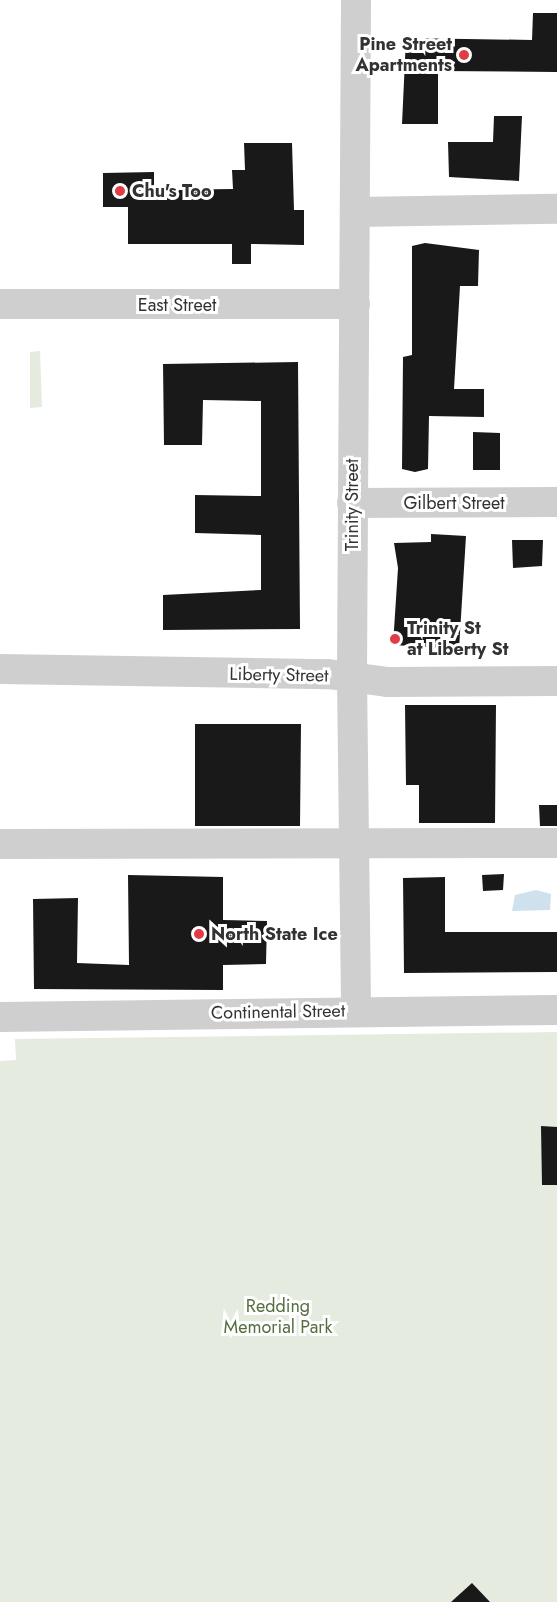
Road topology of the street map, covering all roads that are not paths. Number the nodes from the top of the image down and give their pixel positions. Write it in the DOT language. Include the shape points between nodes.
graph roads {
  1 [pos="356,0"];
  2 [pos="557,209"];
  3 [pos="356,212"];
  4 [pos="0,304"];
  5 [pos="355,304"];
  6 [pos="557,502"];
  7 [pos="352,503"];
  8 [pos="0,669"];
  9 [pos="352,677"];
  10 [pos="557,681"];
  11 [pos="0,843"];
  12 [pos="355,843"];
  13 [pos="557,843"];
  14 [pos="356,1010"];
  15 [pos="557,1010"];
  16 [pos="0,1017"];
  1 -- 3 [label="street, Trinity Street"];
  2 -- 3 [label="street"];
  3 -- 5 [label="street, Trinity Street"];
  4 -- 5 [label="street, East Street"];
  5 -- 7 [label="street, Trinity Street"];
  6 -- 7 [label="street, Gilbert Street"];
  7 -- 9 [label="street, Trinity Street"];
  8 -- 9 [label="street, Liberty Street"];
  9 -- 10 [label="street, Liberty Street" via="387,682"];
  9 -- 12 [label="street, Trinity Street"];
  11 -- 12 [label="street"];
  12 -- 13 [label="street"];
  12 -- 14 [label="street, Trinity Street"];
  14 -- 15 [label="street, Continental Street"];
  14 -- 16 [label="street, Continental Street"];
}
